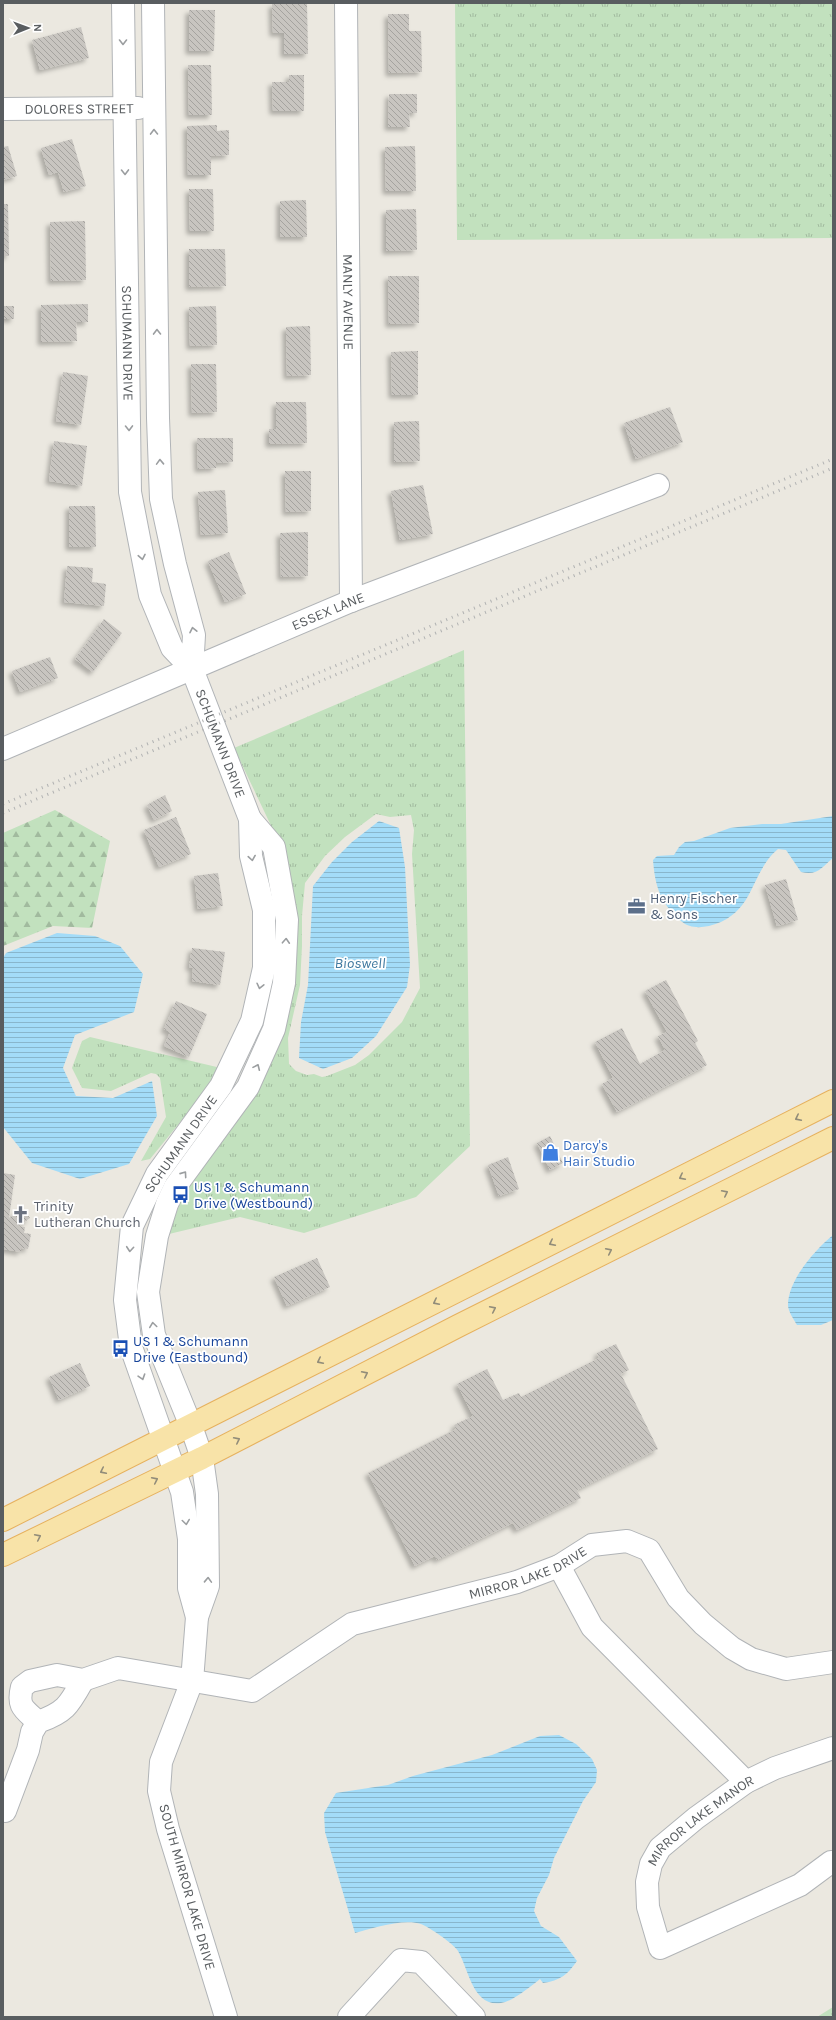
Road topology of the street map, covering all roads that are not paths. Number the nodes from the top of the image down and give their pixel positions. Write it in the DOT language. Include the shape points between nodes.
graph roads {
  1 [pos="123,3"];
  2 [pos="153,3"];
  3 [pos="346,3"];
  4 [pos="124,108"];
  5 [pos="154,108"];
  6 [pos="3,109"];
  7 [pos="156,302"];
  8 [pos="127,304"];
  9 [pos="658,485"];
  10 [pos="161,490"];
  11 [pos="130,492"];
  12 [pos="351,601"];
  13 [pos="192,669"];
  14 [pos="3,749"];
  15 [pos="250,819"];
  16 [pos="833,1100"];
  17 [pos="833,1138"];
  18 [pos="191,1426"];
  19 [pos="163,1441"];
  20 [pos="202,1458"];
  21 [pos="175,1470"];
  22 [pos="3,1520"];
  23 [pos="3,1555"];
  24 [pos="559,1566"];
  25 [pos="197,1617"];
  26 [pos="833,1662"];
  27 [pos="83,1680"];
  28 [pos="192,1680"];
  29 [pos="38,1722"];
  30 [pos="833,1748"];
  31 [pos="746,1782"];
  32 [pos="5,1811"];
  33 [pos="831,1862"];
  34 [pos="226,2017"];
  35 [pos="349,2017"];
  36 [pos="474,2017"];
  1 -- 4 [label="street, SCHUMANN DRIVE, one-way"];
  2 -- 5 [label="street, SCHUMANN DRIVE"];
  3 -- 12 [label="street, MANLY AVENUE"];
  4 -- 5 [label="street, DOLORES STREET"];
  4 -- 6 [label="street, DOLORES STREET"];
  4 -- 8 [label="street, SCHUMANN DRIVE, one-way"];
  7 -- 5 [label="street, SCHUMANN DRIVE, one-way"];
  7 -- 8 [label="street"];
  10 -- 7 [label="street, SCHUMANN DRIVE, one-way"];
  8 -- 11 [label="street, SCHUMANN DRIVE, one-way"];
  9 -- 12 [label="street, ESSEX LANE"];
  10 -- 11 [label="street"];
  13 -- 10 [label="street, SCHUMANN DRIVE, one-way" via="194,635 175,564"];
  11 -- 13 [label="street, SCHUMANN DRIVE, one-way" via="150,595 172,648"];
  12 -- 13 [label="street, ESSEX LANE"];
  13 -- 14 [label="street, ESSEX LANE"];
  13 -- 15 [label="street, SCHUMANN DRIVE"];
  18 -- 15 [label="street, SCHUMANN DRIVE, one-way" via="154,1335 148,1292 157,1236 167,1204 175,1188 248,1087 274,1029 284,982 288,920 274,847"];
  15 -- 19 [label="street, SCHUMANN DRIVE, one-way" via="251,856 264,910 264,968 252,1021 222,1086 157,1174 132,1226 125,1300 131,1346"];
  16 -- 18 [label="main road, one-way"];
  20 -- 17 [label="main road, one-way"];
  18 -- 19 [label="main road"];
  18 -- 20 [label="street, SCHUMANN DRIVE"];
  19 -- 21 [label="street, SCHUMANN DRIVE"];
  19 -- 22 [label="main road, one-way"];
  20 -- 21 [label="main road"];
  25 -- 20 [label="street, SOUTH MIRROR LAKE DRIVE, one-way" via="208,1586 208,1494"];
  23 -- 21 [label="main road, one-way"];
  21 -- 25 [label="street, SOUTH MIRROR LAKE DRIVE, one-way" via="182,1492 189,1538 189,1588"];
  24 -- 26 [label="street, MIRROR LAKE DRIVE" via="592,1545 627,1541 649,1550 678,1598 703,1624 732,1648 752,1659 786,1669"];
  24 -- 28 [label="street, MIRROR LAKE DRIVE" via="517,1582 352,1624 252,1691"];
  24 -- 31 [label="street" via="592,1627"];
  25 -- 28 [label="street, SOUTH MIRROR LAKE DRIVE"];
  27 -- 28 [label="street, MIRROR LAKE DRIVE" via="118,1668"];
  27 -- 29 [label="street" via="68,1707"];
  27 -- 29 [label="street" via="57,1675 30,1681 22,1687 19,1699 23,1710"];
  28 -- 34 [label="street, SOUTH MIRROR LAKE DRIVE" via="161,1762 159,1791 168,1829"];
  29 -- 32 [label="street" via="32,1732 28,1750"];
  30 -- 31 [label="street, MIRROR LAKE MANOR" via="774,1768"];
  31 -- 33 [label="street, MIRROR LAKE MANOR" via="660,1848 651,1864 647,1882 648,1907 660,1948 800,1885"];
  35 -- 36 [label="street" via="401,1960 421,1962"];
}
